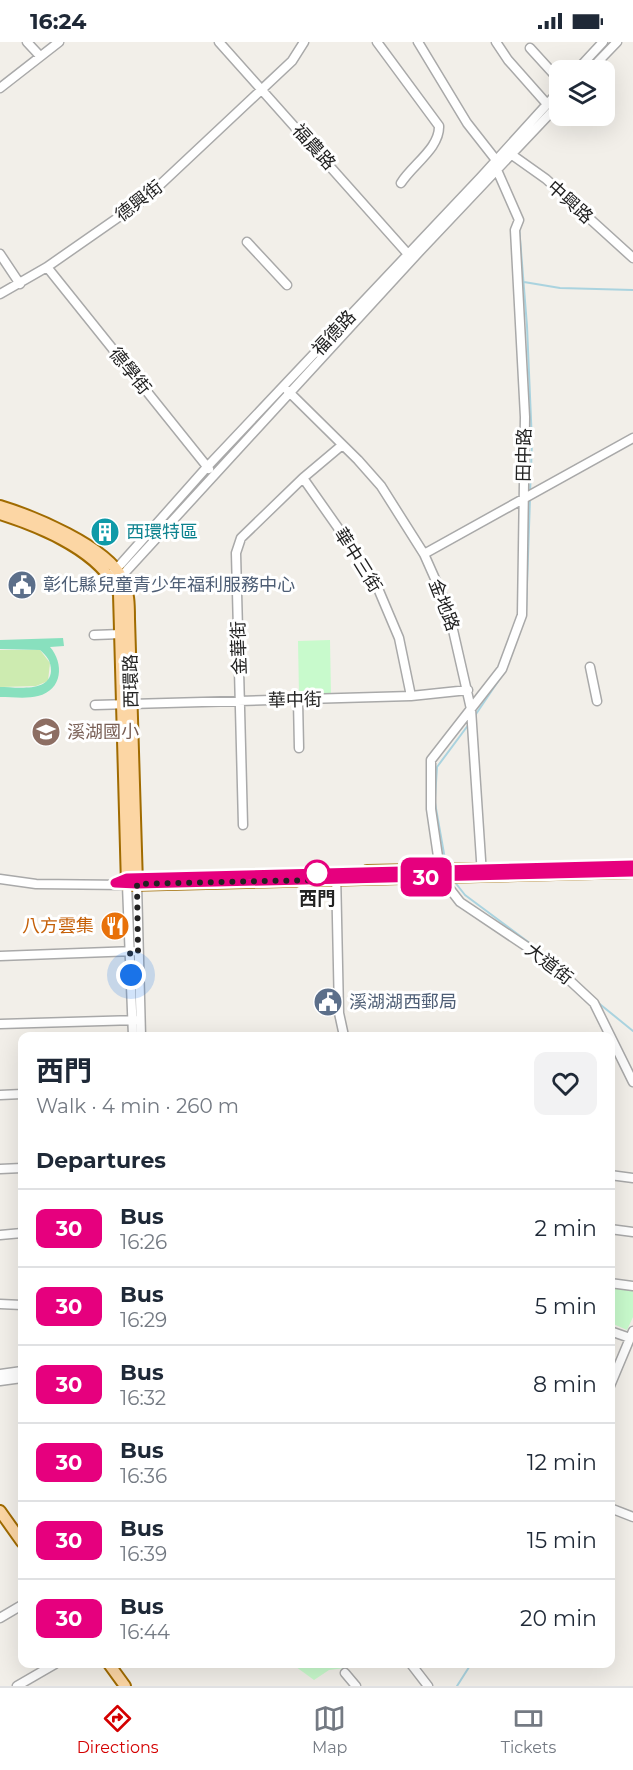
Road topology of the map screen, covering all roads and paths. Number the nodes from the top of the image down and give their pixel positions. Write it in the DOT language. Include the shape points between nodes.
graph roads {
  1 [pos="27,42"];
  2 [pos="59,42"];
  3 [pos="219,42"];
  4 [pos="304,42"];
  5 [pos="377,42"];
  6 [pos="418,42"];
  7 [pos="496,42"];
  8 [pos="603,42"];
  9 [pos="616,42"];
  10 [pos="530,48"];
  11 [pos="40,56"];
  12 [pos="586,60"];
  13 [pos="599,60"];
  14 [pos="549,69"];
  15 [pos="0,88"];
  16 [pos="262,89"];
  17 [pos="547,104"];
  18 [pos="549,113"];
  19 [pos="508,152"];
  20 [pos="497,165"];
  21 [pos="401,183"];
  22 [pos="247,242"];
  23 [pos="408,253"];
  24 [pos="0,254"];
  25 [pos="633,258"];
  26 [pos="47,267"];
  27 [pos="20,284"];
  28 [pos="287,285"];
  29 [pos="0,294"];
  30 [pos="287,390"];
  31 [pos="633,438"];
  32 [pos="341,446"];
  33 [pos="210,470"];
  34 [pos="303,478"];
  35 [pos="524,498"];
  36 [pos="0,506"];
  37 [pos="0,514"];
  38 [pos="424,554"];
  39 [pos="115,577"];
  40 [pos="121,634"];
  41 [pos="94,635"];
  42 [pos="590,667"];
  43 [pos="468,690"];
  44 [pos="411,696"];
  45 [pos="298,700"];
  46 [pos="241,701"];
  47 [pos="597,701"];
  48 [pos="127,704"];
  49 [pos="95,705"];
  50 [pos="471,709"];
  51 [pos="299,748"];
  52 [pos="243,825"];
  53 [pos="633,865"];
  54 [pos="482,872"];
  55 [pos="633,872"];
  56 [pos="447,873"];
  57 [pos="336,876"];
  58 [pos="0,879"];
  59 [pos="132,881"];
  60 [pos="134,951"];
  61 [pos="0,956"];
  62 [pos="136,1020"];
  63 [pos="0,1024"];
  64 [pos="133,1032"];
  65 [pos="140,1032"];
  66 [pos="343,1032"];
  67 [pos="608,1032"];
  68 [pos="615,1046"];
  69 [pos="633,1082"];
  70 [pos="18,1094"];
  71 [pos="0,1095"];
  72 [pos="18,1168"];
  73 [pos="0,1169"];
  74 [pos="615,1176"];
  75 [pos="633,1178"];
  76 [pos="615,1230"];
  77 [pos="633,1232"];
  78 [pos="18,1233"];
  79 [pos="0,1235"];
  80 [pos="615,1284"];
  81 [pos="633,1286"];
  82 [pos="0,1304"];
  83 [pos="18,1305"];
  84 [pos="615,1332"];
  85 [pos="631,1334"];
  86 [pos="18,1372"];
  87 [pos="0,1374"];
  88 [pos="615,1374"];
  89 [pos="18,1379"];
  90 [pos="0,1381"];
  91 [pos="615,1510"];
  92 [pos="2,1516"];
  93 [pos="633,1517"];
  94 [pos="18,1537"];
  95 [pos="18,1607"];
  96 [pos="0,1618"];
  97 [pos="48,1668"];
  98 [pos="112,1668"];
  99 [pos="414,1668"];
  100 [pos="345,1673"];
  101 [pos="17,1686"];
  102 [pos="125,1686"];
  103 [pos="356,1686"];
  104 [pos="428,1686"];
  1 -- 11 [label="street"];
  2 -- 11 [label="street"];
  3 -- 16 [label="street, 福農路"];
  4 -- 16 [label="street, 德興街" via="292,61"];
  5 -- 21 [label="street" via="439,126 440,135"];
  6 -- 20 [label="street, 田中路"];
  7 -- 17 [label="street"];
  8 -- 12 [label="street"];
  9 -- 13 [label="street"];
  10 -- 14 [label="street"];
  11 -- 15 [label="street"];
  16 -- 23 [label="street, 福農路"];
  16 -- 26 [label="street, 德興街" via="146,198"];
  17 -- 19 [label="street, 福德路"];
  18 -- 19 [label="street, 福德路"];
  19 -- 20 [label="street, 福德路"];
  19 -- 25 [label="street, 中興路" via="546,179"];
  20 -- 23 [label="street, 福德路"];
  20 -- 30 [label="street, 福德路"];
  20 -- 35 [label="street, 田中路" via="519,220 515,230 523,351"];
  22 -- 28 [label="street"];
  23 -- 30 [label="street, 福德路"];
  24 -- 27 [label="street"];
  26 -- 27 [label="street, 德興街"];
  26 -- 33 [label="street, 德學街"];
  27 -- 29 [label="street, 德興街"];
  30 -- 32 [label="street, 金地路"];
  30 -- 33 [label="street, 福德路"];
  31 -- 35 [label="street"];
  32 -- 34 [label="street"];
  32 -- 38 [label="street, 金地路" via="381,486"];
  33 -- 39 [label="street, 福德路"];
  34 -- 44 [label="street, 華中三街" via="374,579 399,638"];
  34 -- 46 [label="street, 金華街" via="237,545"];
  35 -- 38 [label="street"];
  35 -- 50 [label="street, 田中路" via="522,615 502,669"];
  36 -- 39 [label="main road" via="69,534 107,560"];
  37 -- 39 [label="main road" via="63,540"];
  38 -- 43 [label="street, 金地路" via="448,608"];
  39 -- 40 [label="main road, 西環路"];
  39 -- 48 [label="main road, 西環路" via="128,602"];
  40 -- 41 [label="street"];
  40 -- 48 [label="main road, 西環路"];
  42 -- 47 [label="street"];
  43 -- 44 [label="street, 華中街"];
  43 -- 50 [label="street, 金地路"];
  44 -- 45 [label="street, 華中街"];
  45 -- 46 [label="street, 華中街"];
  45 -- 51 [label="street"];
  46 -- 48 [label="street, 華中街"];
  46 -- 52 [label="street, 金華街"];
  48 -- 49 [label="street, 華中街"];
  48 -- 59 [label="main road, 西環路"];
  50 -- 54 [label="street, 金地路"];
  50 -- 56 [label="street, 田中路" via="431,760 431,809"];
  53 -- 54 [label="main road"];
  54 -- 55 [label="main road"];
  54 -- 56 [label="main road"];
  56 -- 57 [label="main road"];
  56 -- 67 [label="street, 大道街" via="460,902 550,963 594,1003"];
  57 -- 59 [label="main road"];
  57 -- 66 [label="street" via="339,1013"];
  58 -- 59 [label="street" via="36,884"];
  59 -- 60 [label="street, 西環路"];
  60 -- 61 [label="street"];
  60 -- 62 [label="street, 西環路"];
  62 -- 63 [label="street"];
  62 -- 64 [label="street, 西環路"];
  62 -- 65 [label="street, 西環路"];
  68 -- 69 [label="street, 大道街"];
  70 -- 71 [label="street"];
  72 -- 73 [label="street"];
  74 -- 75 [label="street"];
  76 -- 77 [label="street"];
  78 -- 79 [label="street"];
  80 -- 81 [label="street"];
  82 -- 83 [label="street"];
  84 -- 85 [label="street"];
  85 -- 88 [label="street"];
  86 -- 87 [label="street"];
  89 -- 90 [label="street"];
  91 -- 93 [label="street"];
  92 -- 94 [label="main road"];
  95 -- 96 [label="street"];
  97 -- 101 [label="street"];
  98 -- 102 [label="main road"];
  99 -- 104 [label="street"];
  100 -- 103 [label="street"];
}
